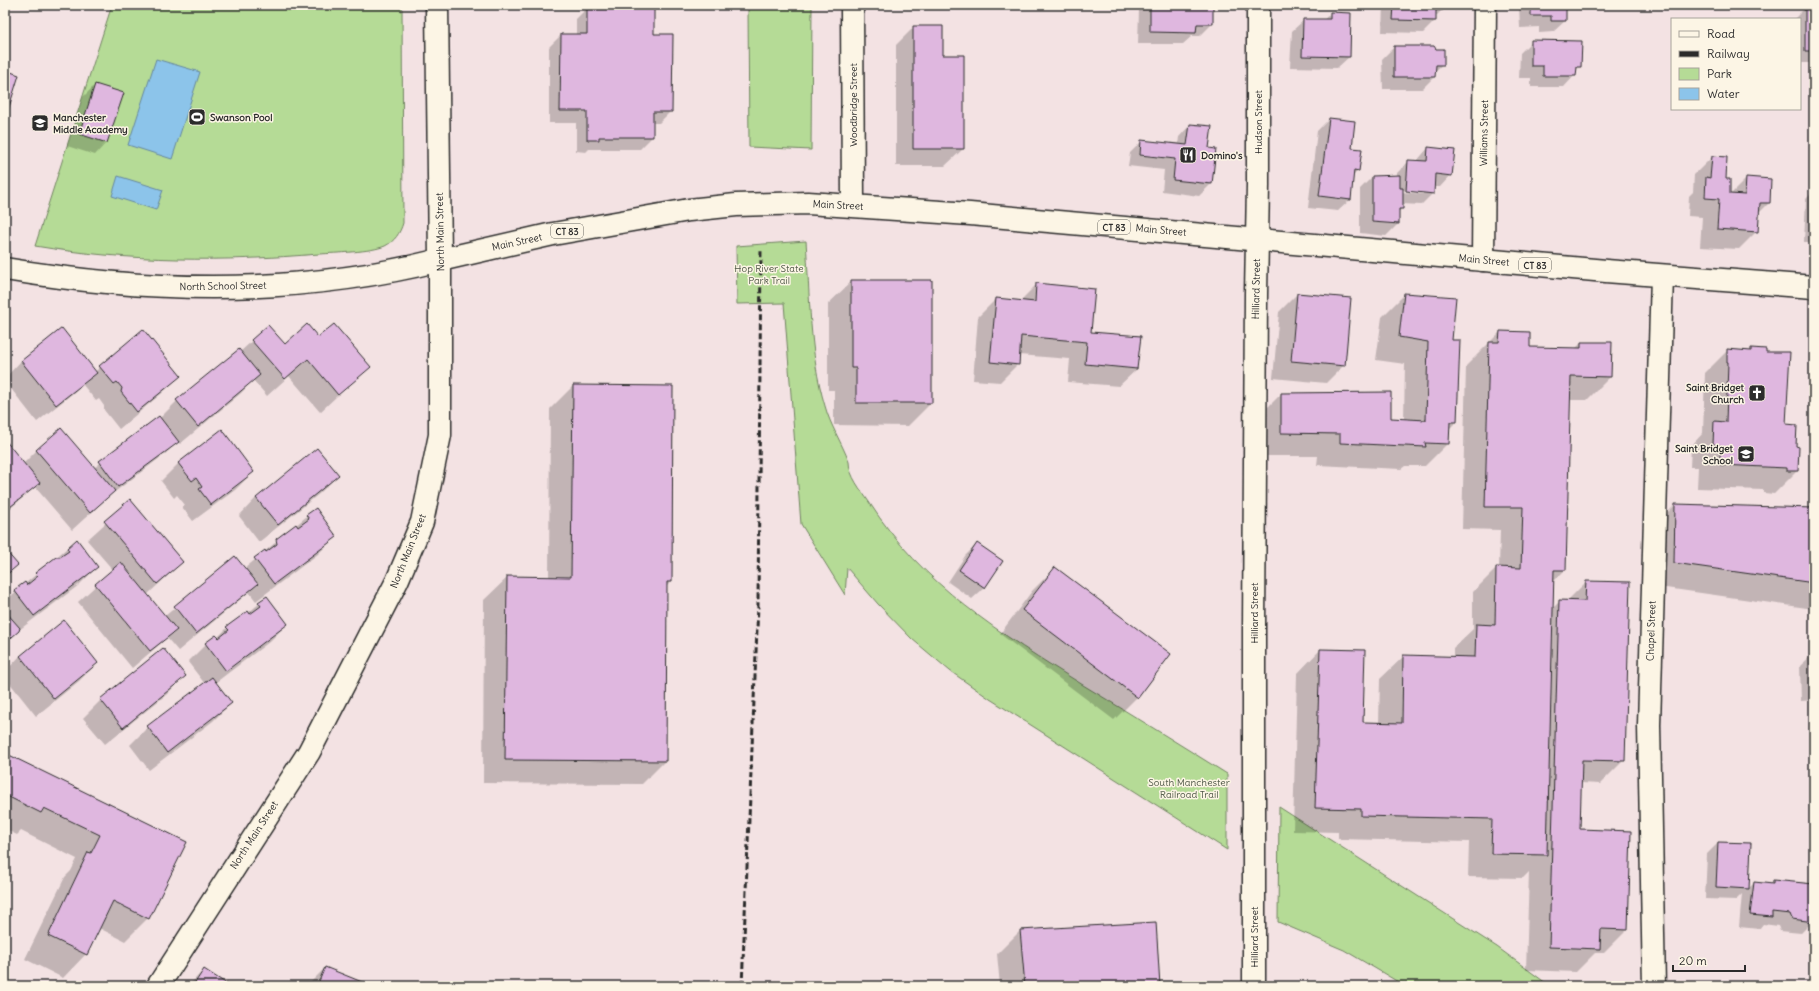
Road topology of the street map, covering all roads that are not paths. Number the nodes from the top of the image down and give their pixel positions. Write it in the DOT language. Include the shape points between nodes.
graph roads {
  1 [pos="437,5"];
  2 [pos="852,5"];
  3 [pos="1258,5"];
  4 [pos="1485,5"];
  5 [pos="853,205"];
  6 [pos="1257,239"];
  7 [pos="440,260"];
  8 [pos="1483,260"];
  9 [pos="5,268"];
  10 [pos="1662,276"];
  11 [pos="1814,287"];
  12 [pos="158,986"];
  13 [pos="1254,986"];
  14 [pos="1654,986"];
  1 -- 7 [label="main road, North Main Street"];
  2 -- 5 [label="main road, Woodbridge Street"];
  3 -- 6 [label="main road, Hudson Street"];
  4 -- 8 [label="main road, Williams Street"];
  5 -- 6 [label="main road, Main Street / CT 83"];
  5 -- 7 [label="main road, Main Street / CT 83" via="798,203 712,207 553,234"];
  6 -- 8 [label="main road, Main Street / CT 83"];
  6 -- 13 [label="main road, Hilliard Street"];
  7 -- 9 [label="main road, North School Street" via="340,280 228,287 106,283"];
  7 -- 12 [label="main road, North Main Street" via="440,435 422,522 397,581 309,752"];
  8 -- 10 [label="main road, Main Street / CT 83"];
  10 -- 11 [label="main road, Main Street / CT 83"];
  10 -- 14 [label="main road, Chapel Street" via="1649,724"];
}
